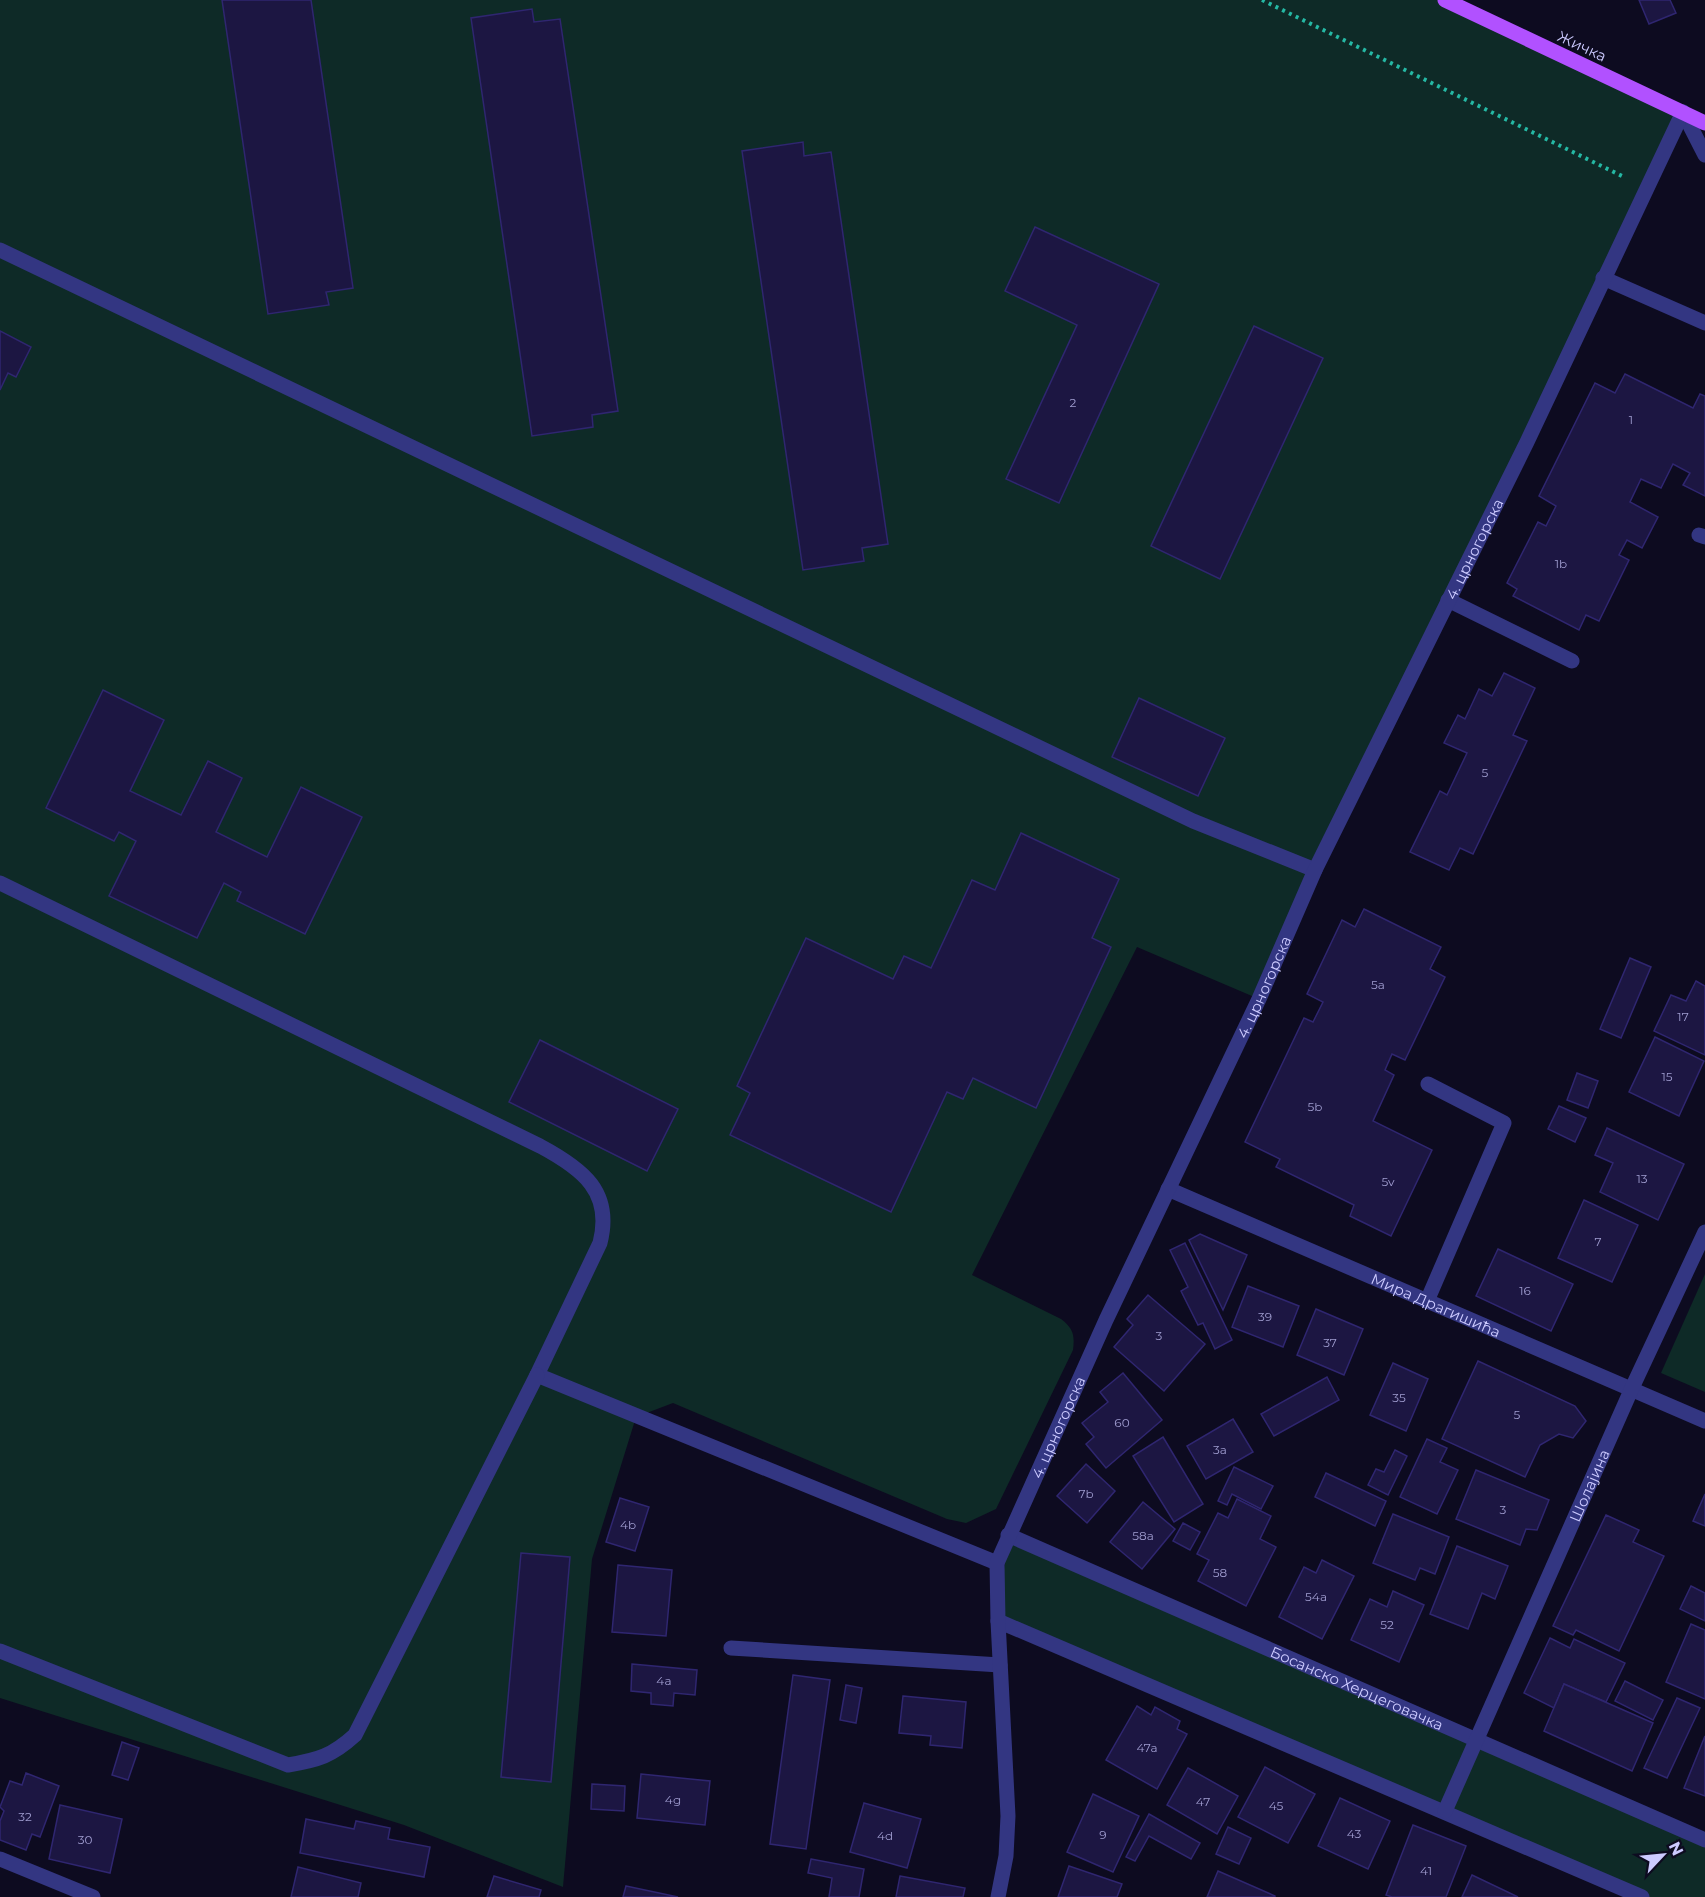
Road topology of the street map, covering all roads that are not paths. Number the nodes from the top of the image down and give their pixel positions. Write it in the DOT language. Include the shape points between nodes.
graph roads {
  1 [pos="1445,0"];
  2 [pos="1683,112"];
  3 [pos="1705,123"];
  4 [pos="1705,155"];
  5 [pos="0,250"];
  6 [pos="1603,278"];
  7 [pos="1705,323"];
  8 [pos="1448,600"];
  9 [pos="1572,661"];
  10 [pos="1315,870"];
  11 [pos="0,883"];
  12 [pos="1428,1084"];
  13 [pos="1168,1189"];
  14 [pos="1705,1232"];
  15 [pos="1427,1301"];
  16 [pos="537,1375"];
  17 [pos="1632,1388"];
  18 [pos="1705,1421"];
  19 [pos="1008,1536"];
  20 [pos="997,1563"];
  21 [pos="998,1621"];
  22 [pos="730,1648"];
  23 [pos="0,1651"];
  24 [pos="1000,1665"];
  25 [pos="1474,1741"];
  26 [pos="1444,1811"];
  27 [pos="1705,1840"];
  28 [pos="0,1859"];
  29 [pos="93,1897"];
  30 [pos="998,1897"];
  31 [pos="1642,1897"];
  1 -- 2 [label="main road, Жичка"];
  2 -- 3 [label="main road, Жичка"];
  2 -- 4 [label="street"];
  2 -- 6 [label="street, 4. црногорска"];
  5 -- 10 [label="street" via="1193,821"];
  6 -- 7 [label="street"];
  6 -- 8 [label="street, 4. црногорска"];
  8 -- 9 [label="street"];
  8 -- 10 [label="street, 4. црногорска"];
  10 -- 13 [label="street, 4. црногорска" via="1259,999"];
  11 -- 16 [label="street" via="564,1158 602,1199 605,1223 600,1243"];
  12 -- 15 [label="street" via="1504,1123"];
  13 -- 15 [label="street, Мира Драгишића"];
  13 -- 19 [label="street, 4. црногорска"];
  14 -- 17 [label="street, Шолајина"];
  15 -- 17 [label="street, Мира Драгишића"];
  16 -- 20 [label="street"];
  16 -- 23 [label="street" via="355,1736 336,1752 318,1760 288,1765"];
  17 -- 18 [label="street, Мира Драгишића"];
  17 -- 25 [label="street, Шолајина"];
  19 -- 20 [label="street, 4. црногорска"];
  19 -- 25 [label="street, Босанско Херцеговачка"];
  20 -- 21 [label="street, 4. црногорска"];
  21 -- 24 [label="street, 4. црногорска"];
  21 -- 26 [label="street"];
  22 -- 24 [label="street"];
  24 -- 30 [label="street, 4. црногорска" via="1008,1816"];
  25 -- 26 [label="street, Шолајина"];
  25 -- 27 [label="street, Босанско Херцеговачка"];
  26 -- 31 [label="street"];
  28 -- 29 [label="street"];
}
